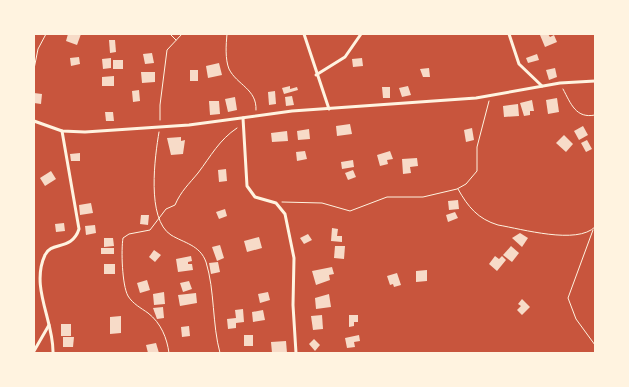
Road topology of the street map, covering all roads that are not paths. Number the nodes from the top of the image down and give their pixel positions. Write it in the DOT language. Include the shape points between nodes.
graph roads {
  1 [pos="304,34"];
  2 [pos="361,34"];
  3 [pos="508,34"];
  4 [pos="316,75"];
  5 [pos="595,81"];
  6 [pos="543,86"];
  7 [pos="329,109"];
  8 [pos="243,118"];
  9 [pos="34,121"];
  10 [pos="62,130"];
  11 [pos="49,324"];
  12 [pos="34,350"];
  13 [pos="53,353"];
  14 [pos="296,353"];
  1 -- 4 [label="street"];
  2 -- 4 [label="street" via="345,57"];
  3 -- 6 [label="street" via="519,64"];
  4 -- 7 [label="street"];
  5 -- 6 [label="street"];
  6 -- 7 [label="street" via="490,96"];
  7 -- 8 [label="street"];
  8 -- 10 [label="street" via="85,132"];
  8 -- 14 [label="street" via="246,186 255,197 276,202 285,214 294,258"];
  9 -- 10 [label="street"];
  10 -- 11 [label="street" via="79,229 71,242 50,249 44,258 41,287"];
  11 -- 12 [label="street"];
  11 -- 13 [label="street"];
}
